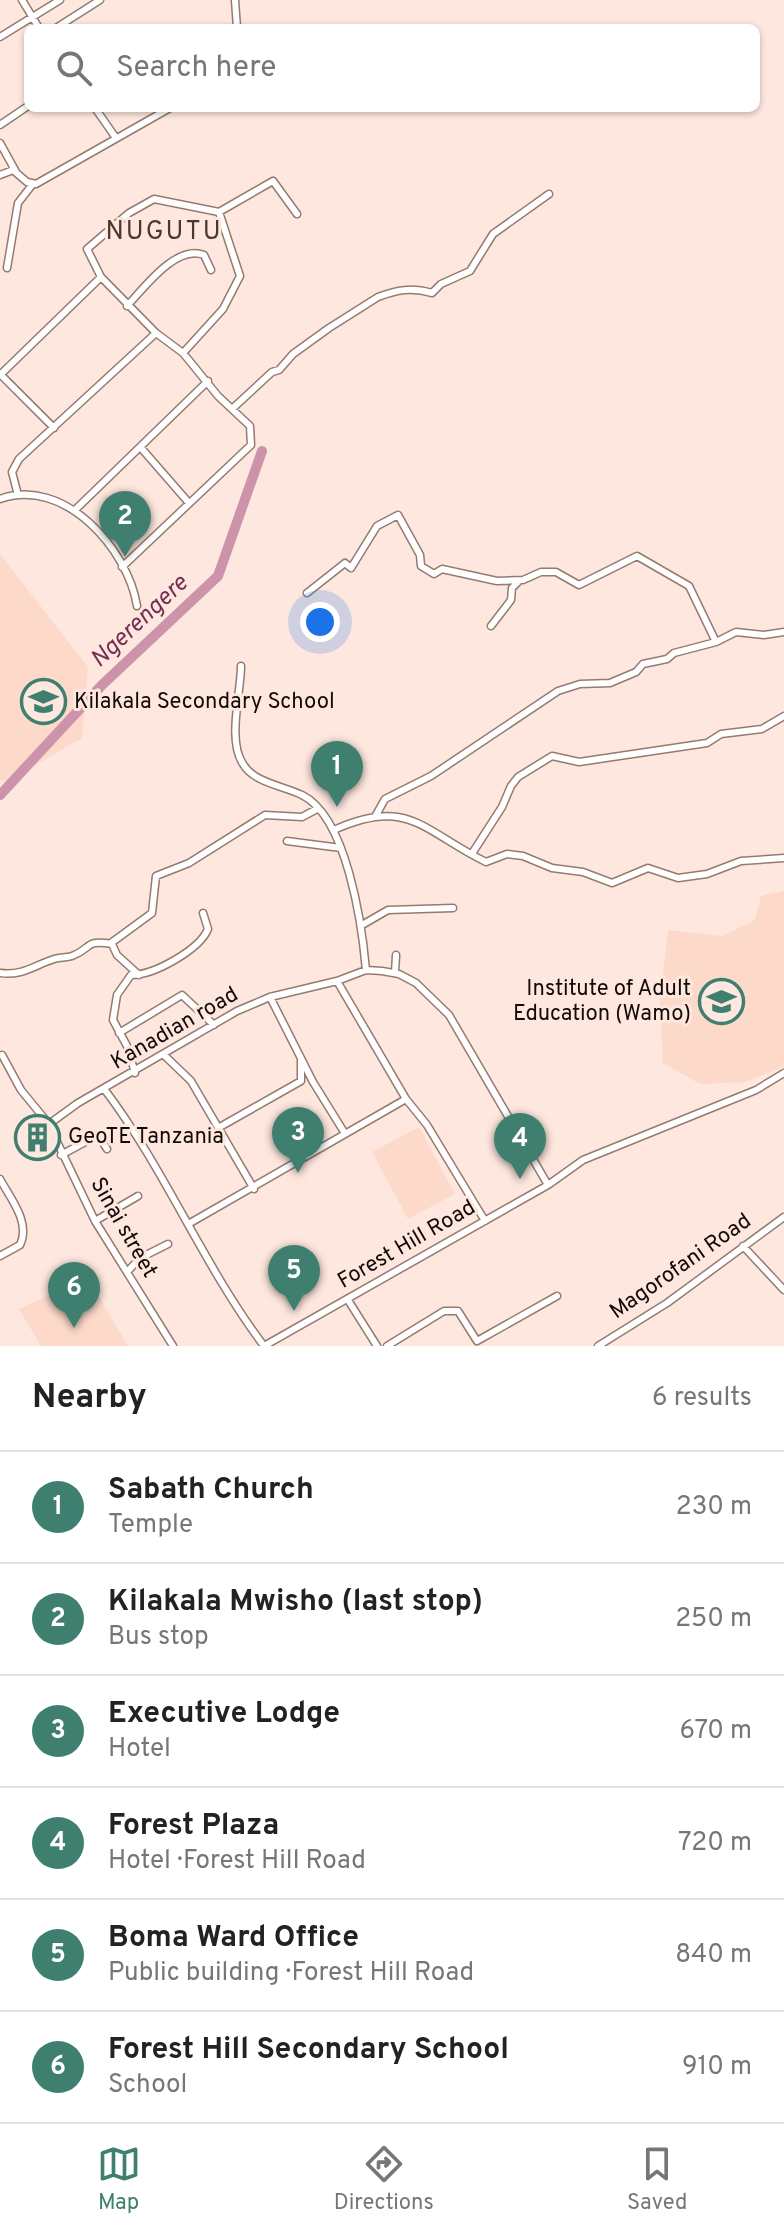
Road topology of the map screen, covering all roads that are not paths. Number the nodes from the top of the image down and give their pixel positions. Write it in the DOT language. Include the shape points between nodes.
graph roads {
  1 [pos="22,0"];
  2 [pos="60,0"];
  3 [pos="100,0"];
  4 [pos="235,0"];
  5 [pos="32,17"];
  6 [pos="36,24"];
  7 [pos="62,24"];
  8 [pos="237,24"];
  9 [pos="0,37"];
  10 [pos="24,109"];
  11 [pos="98,112"];
  12 [pos="163,112"];
  13 [pos="0,125"];
  14 [pos="116,138"];
  15 [pos="0,143"];
  16 [pos="16,172"];
  17 [pos="0,175"];
  18 [pos="32,185"];
  19 [pos="549,194"];
  20 [pos="219,212"];
  21 [pos="297,214"];
  22 [pos="7,268"];
  23 [pos="211,270"];
  24 [pos="101,277"];
  25 [pos="127,306"];
  26 [pos="156,333"];
  27 [pos="183,353"];
  28 [pos="0,375"];
  29 [pos="208,381"];
  30 [pos="232,409"];
  31 [pos="54,428"];
  32 [pos="142,449"];
  33 [pos="18,495"];
  34 [pos="0,499"];
  35 [pos="189,503"];
  36 [pos="75,510"];
  37 [pos="122,567"];
  38 [pos="519,581"];
  39 [pos="307,593"];
  40 [pos="137,606"];
  41 [pos="491,626"];
  42 [pos="784,632"];
  43 [pos="716,642"];
  44 [pos="241,666"];
  45 [pos="784,716"];
  46 [pos="317,809"];
  47 [pos="376,815"];
  48 [pos="334,830"];
  49 [pos="287,841"];
  50 [pos="341,848"];
  51 [pos="473,852"];
  52 [pos="784,858"];
  53 [pos="453,908"];
  54 [pos="203,913"];
  55 [pos="362,925"];
  56 [pos="111,943"];
  57 [pos="396,955"];
  58 [pos="366,970"];
  59 [pos="0,973"];
  60 [pos="395,973"];
  61 [pos="139,975"];
  62 [pos="337,981"];
  63 [pos="270,997"];
  64 [pos="214,1025"];
  65 [pos="119,1033"];
  66 [pos="2,1055"];
  67 [pos="164,1055"];
  68 [pos="301,1057"];
  69 [pos="135,1073"];
  70 [pos="784,1073"];
  71 [pos="301,1081"];
  72 [pos="313,1082"];
  73 [pos="105,1090"];
  74 [pos="406,1099"];
  75 [pos="49,1124"];
  76 [pos="218,1128"];
  77 [pos="344,1132"];
  78 [pos="107,1149"];
  79 [pos="61,1155"];
  80 [pos="0,1179"];
  81 [pos="548,1185"];
  82 [pos="254,1189"];
  83 [pos="138,1196"];
  84 [pos="784,1217"];
  85 [pos="95,1221"];
  86 [pos="485,1221"];
  87 [pos="190,1223"];
  88 [pos="168,1244"];
  89 [pos="743,1246"];
  90 [pos="0,1256"];
  91 [pos="127,1272"];
  92 [pos="784,1290"];
  93 [pos="557,1296"];
  94 [pos="348,1300"];
  95 [pos="604,1345"];
  96 [pos="173,1346"];
  97 [pos="264,1346"];
  98 [pos="377,1346"];
  99 [pos="387,1346"];
  1 -- 5 [label="street"];
  2 -- 5 [label="street"];
  3 -- 7 [label="street"];
  4 -- 8 [label="street"];
  5 -- 6 [label="street"];
  5 -- 9 [label="street"];
  10 -- 13 [label="street"];
  11 -- 14 [label="street"];
  12 -- 14 [label="street"];
  14 -- 18 [label="street"];
  15 -- 16 [label="street"];
  16 -- 17 [label="street"];
  16 -- 18 [label="street"];
  18 -- 22 [label="street" via="18,203"];
  19 -- 30 [label="street" via="493,234 465,276 432,293 415,289 378,297 293,354"];
  20 -- 21 [label="street" via="273,181"];
  20 -- 24 [label="street" via="166,199 143,204 87,249"];
  20 -- 27 [label="street" via="240,276 223,309"];
  23 -- 25 [label="street" via="204,255 188,254 170,263"];
  24 -- 25 [label="street"];
  24 -- 28 [label="street"];
  25 -- 26 [label="street"];
  26 -- 27 [label="street"];
  26 -- 31 [label="street"];
  27 -- 29 [label="street"];
  28 -- 31 [label="street"];
  29 -- 30 [label="street"];
  29 -- 32 [label="street"];
  30 -- 35 [label="street" via="250,426 252,443"];
  31 -- 33 [label="street" via="12,468"];
  32 -- 35 [label="street"];
  32 -- 36 [label="street"];
  33 -- 34 [label="street"];
  33 -- 36 [label="street"];
  35 -- 37 [label="street"];
  36 -- 37 [label="street"];
  37 -- 40 [label="street"];
  38 -- 39 [label="street" via="493,581 442,569 430,573 421,566 397,515 377,526 351,568 345,563"];
  38 -- 41 [label="street"];
  38 -- 43 [label="street" via="556,572 579,585 637,556 689,586"];
  42 -- 43 [label="street" via="736,632"];
  43 -- 47 [label="street" via="643,664 610,683 558,691 431,776 385,799"];
  44 -- 46 [label="street" via="237,732 242,763 260,778 303,795"];
  45 -- 51 [label="street" via="762,729 721,734 707,743 674,749 579,762 552,756 518,777"];
  46 -- 48 [label="street"];
  46 -- 56 [label="street" via="302,817 265,815 185,865 156,876 152,913"];
  47 -- 48 [label="street"];
  47 -- 51 [label="street" via="435,830"];
  48 -- 50 [label="street"];
  49 -- 50 [label="street"];
  50 -- 55 [label="street"];
  51 -- 52 [label="street" via="493,862 507,854 523,856 612,883 648,868 678,878 741,861"];
  53 -- 55 [label="street" via="388,910"];
  54 -- 61 [label="street" via="208,930 203,941"];
  55 -- 58 [label="street"];
  56 -- 59 [label="street" via="86,944 71,957 21,975"];
  56 -- 61 [label="street"];
  57 -- 60 [label="street"];
  58 -- 60 [label="street, Kanadian road"];
  58 -- 62 [label="street, Kanadian road"];
  60 -- 81 [label="street, Kanadian road" via="425,990 449,1015"];
  61 -- 65 [label="street" via="129,977 117,995 113,1020"];
  62 -- 63 [label="street, Kanadian road"];
  62 -- 74 [label="street"];
  63 -- 64 [label="street, Kanadian road"];
  63 -- 68 [label="street"];
  64 -- 65 [label="street" via="182,995"];
  64 -- 67 [label="street, Kanadian road"];
  65 -- 69 [label="street"];
  66 -- 75 [label="street, Sinai street" via="21,1090"];
  67 -- 69 [label="street, Kanadian road"];
  67 -- 76 [label="street" via="191,1081"];
  68 -- 71 [label="street"];
  68 -- 72 [label="street"];
  69 -- 73 [label="street, Kanadian road"];
  70 -- 81 [label="street, Forest Hill Road" via="756,1090 583,1160"];
  71 -- 72 [label="street"];
  71 -- 76 [label="street"];
  72 -- 77 [label="street"];
  73 -- 75 [label="street, Kanadian road"];
  73 -- 87 [label="street" via="136,1131"];
  74 -- 77 [label="street"];
  74 -- 86 [label="street"];
  75 -- 79 [label="street, Sinai street"];
  76 -- 82 [label="street"];
  77 -- 82 [label="street"];
  78 -- 79 [label="street" via="98,1135"];
  79 -- 85 [label="street, Sinai street"];
  80 -- 90 [label="street" via="24,1235 20,1245"];
  81 -- 86 [label="street, Forest Hill Road"];
  82 -- 87 [label="street"];
  83 -- 85 [label="street"];
  84 -- 89 [label="street, Magorofani Road"];
  85 -- 91 [label="street, Sinai street"];
  86 -- 94 [label="street, Forest Hill Road"];
  87 -- 97 [label="street" via="205,1257"];
  88 -- 91 [label="street" via="140,1258"];
  89 -- 92 [label="street"];
  89 -- 95 [label="street, Magorofani Road"];
  91 -- 96 [label="street, Sinai street"];
  93 -- 99 [label="street" via="477,1341 453,1310"];
  94 -- 97 [label="street, Forest Hill Road"];
  94 -- 98 [label="street"];
}
